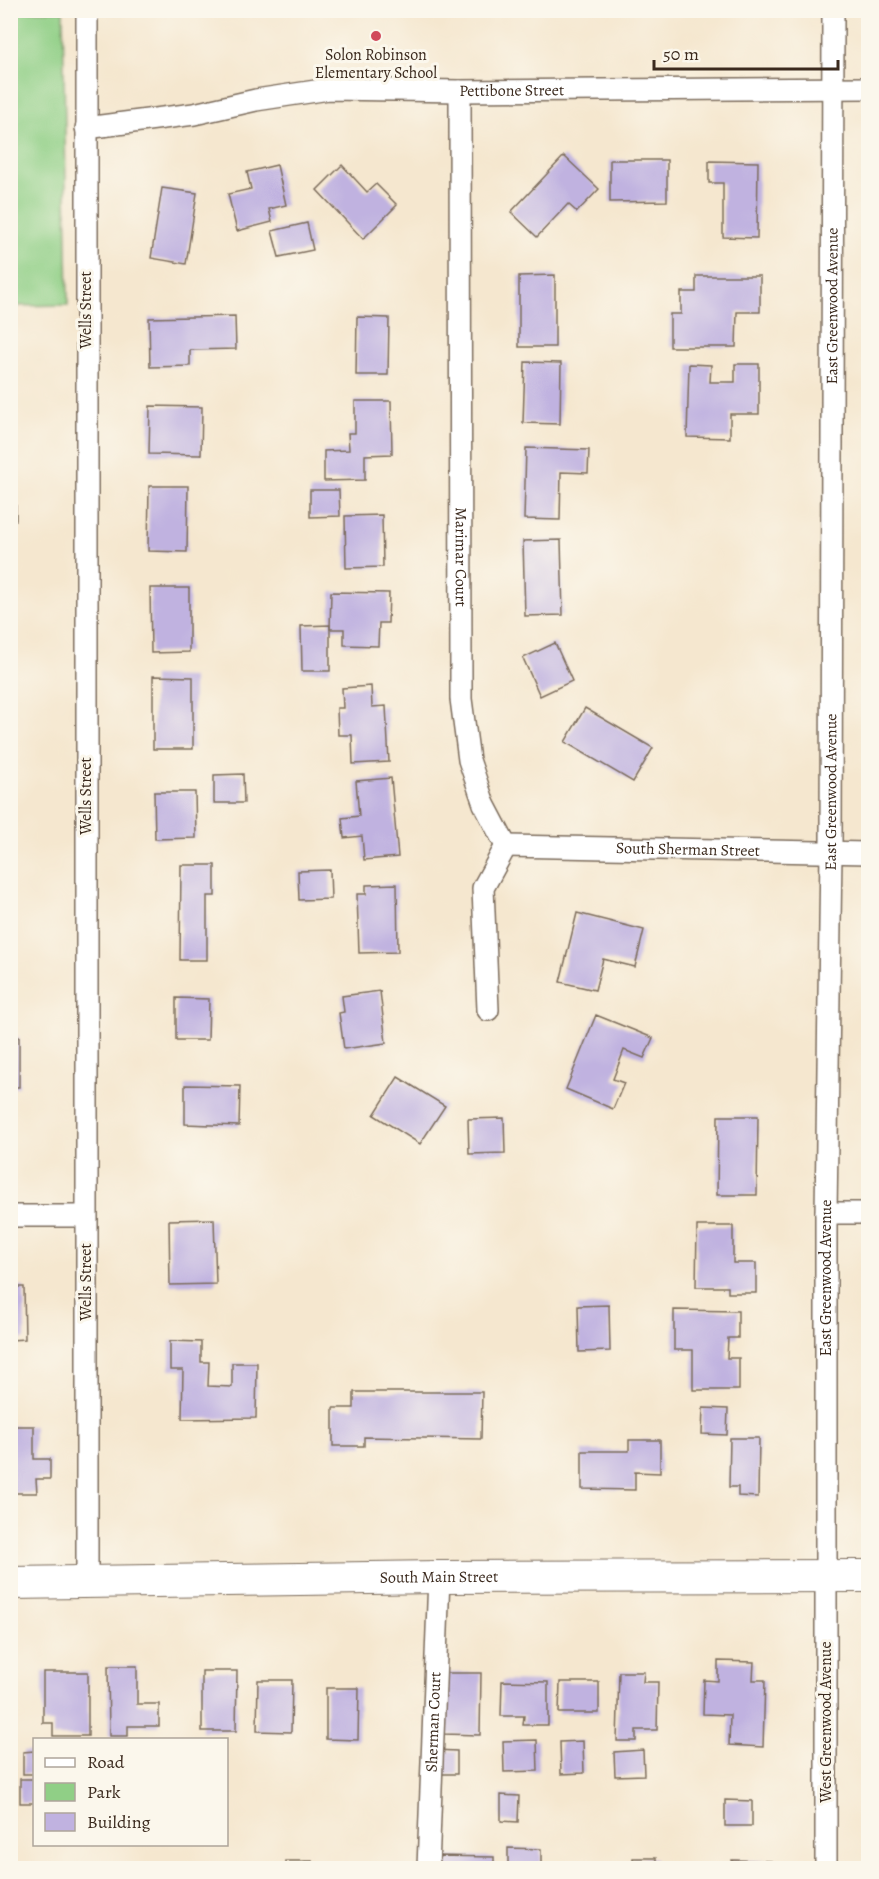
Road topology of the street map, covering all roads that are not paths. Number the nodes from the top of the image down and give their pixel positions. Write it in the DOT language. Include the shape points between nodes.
graph roads {
  1 [pos="87,10"];
  2 [pos="833,10"];
  3 [pos="834,88"];
  4 [pos="868,88"];
  5 [pos="460,91"];
  6 [pos="86,128"];
  7 [pos="506,846"];
  8 [pos="831,852"];
  9 [pos="868,852"];
  10 [pos="488,1010"];
  11 [pos="826,1213"];
  12 [pos="868,1213"];
  13 [pos="10,1215"];
  14 [pos="85,1216"];
  15 [pos="826,1576"];
  16 [pos="868,1576"];
  17 [pos="439,1577"];
  18 [pos="87,1582"];
  19 [pos="10,1583"];
  20 [pos="428,1869"];
  21 [pos="826,1869"];
  1 -- 6 [label="street, Wells Street"];
  2 -- 3 [label="street, East Greenwood Avenue"];
  3 -- 4 [label="street, Pettibone Street"];
  3 -- 5 [label="street, Pettibone Street"];
  3 -- 8 [label="street, East Greenwood Avenue"];
  5 -- 6 [label="street, Pettibone Street" via="329,89 194,114"];
  5 -- 7 [label="street, Marimar Court" via="461,699 470,760 484,804"];
  6 -- 14 [label="street, Wells Street"];
  7 -- 8 [label="street, South Sherman Street"];
  7 -- 10 [label="street" via="483,888"];
  8 -- 9 [label="street, South Sherman Street"];
  8 -- 11 [label="street, East Greenwood Avenue"];
  11 -- 12 [label="street"];
  11 -- 15 [label="street, East Greenwood Avenue"];
  13 -- 14 [label="street"];
  14 -- 18 [label="street, Wells Street"];
  15 -- 16 [label="street, South Main Street"];
  15 -- 17 [label="street, South Main Street"];
  15 -- 21 [label="street, West Greenwood Avenue"];
  17 -- 18 [label="street, South Main Street"];
  17 -- 20 [label="street, Sherman Court"];
  18 -- 19 [label="street, South Main Street"];
}
